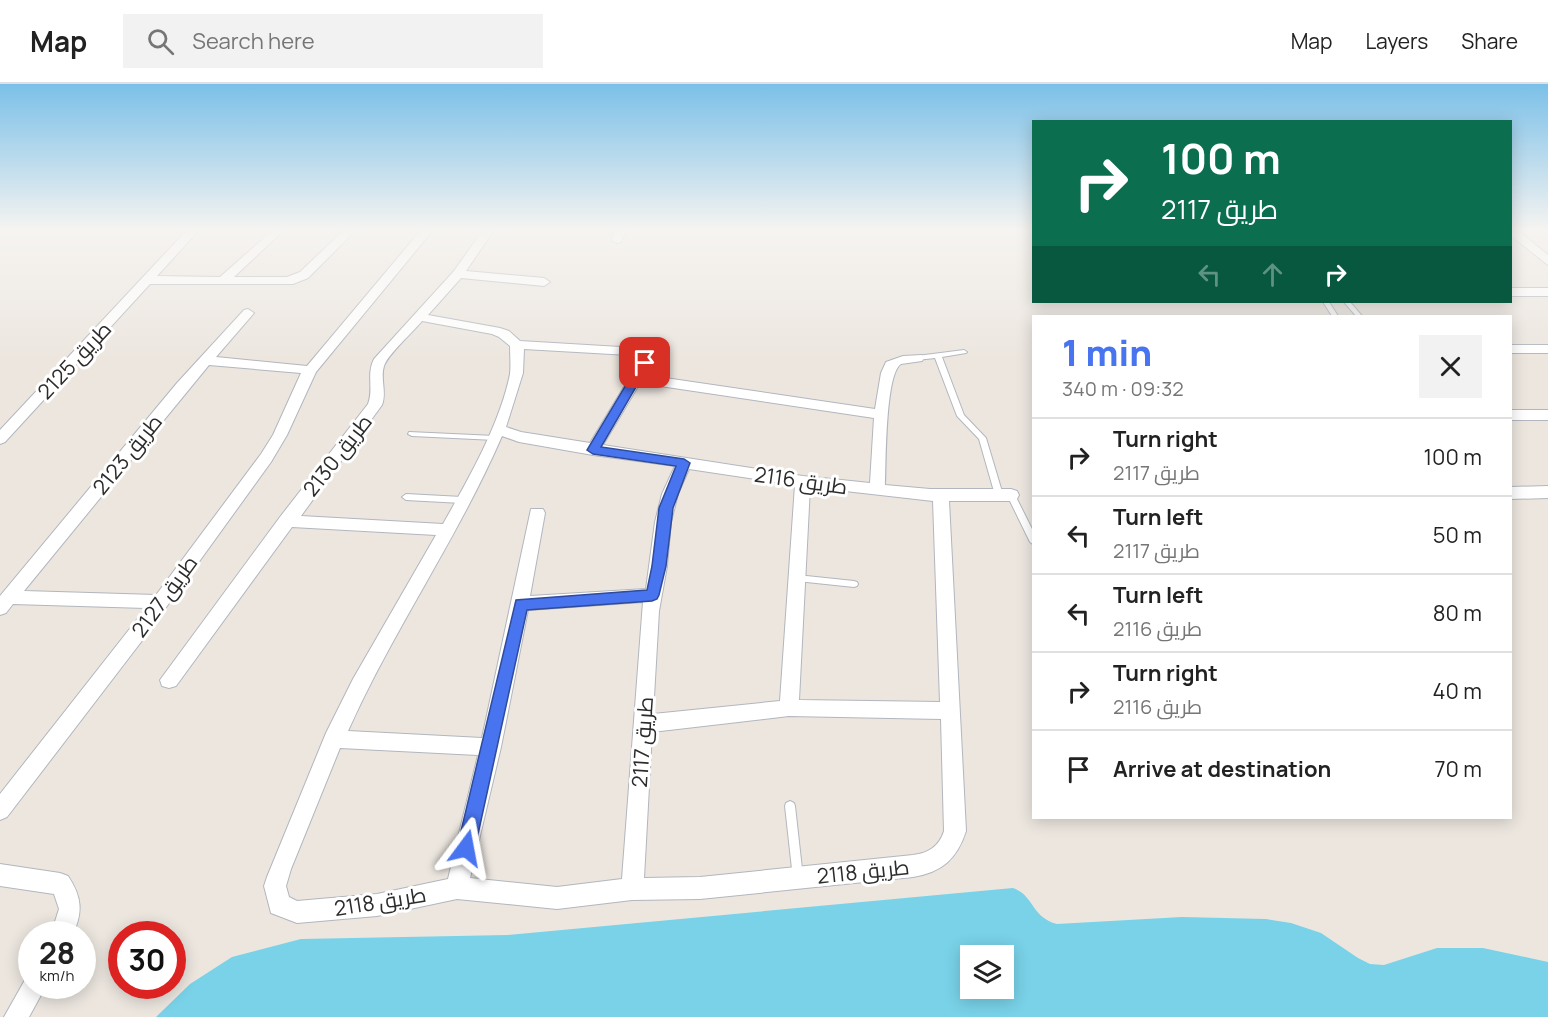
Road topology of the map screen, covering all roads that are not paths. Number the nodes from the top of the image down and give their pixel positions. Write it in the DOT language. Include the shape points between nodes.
graph roads {
  1 [pos="154,274"];
  2 [pos="231,274"];
  3 [pos="305,274"];
  4 [pos="391,274"];
  5 [pos="458,274"];
  6 [pos="148,280"];
  7 [pos="223,281"];
  8 [pos="544,282"];
  9 [pos="1512,292"];
  10 [pos="1547,293"];
  11 [pos="1348,303"];
  12 [pos="248,313"];
  13 [pos="1358,315"];
  14 [pos="419,317"];
  15 [pos="517,345"];
  16 [pos="1548,349"];
  17 [pos="1512,350"];
  18 [pos="964,352"];
  19 [pos="938,356"];
  20 [pos="917,358"];
  21 [pos="204,360"];
  22 [pos="310,370"];
  23 [pos="636,378"];
  24 [pos="880,414"];
  25 [pos="1548,415"];
  26 [pos="1512,416"];
  27 [pos="412,434"];
  28 [pos="497,434"];
  29 [pos="0,439"];
  30 [pos="593,450"];
  31 [pos="684,463"];
  32 [pos="802,481"];
  33 [pos="877,490"];
  34 [pos="1548,492"];
  35 [pos="1512,493"];
  36 [pos="941,495"];
  37 [pos="1005,495"];
  38 [pos="406,497"];
  39 [pos="462,500"];
  40 [pos="537,513"];
  41 [pos="286,520"];
  42 [pos="447,530"];
  43 [pos="1032,539"];
  44 [pos="797,578"];
  45 [pos="854,584"];
  46 [pos="652,595"];
  47 [pos="160,602"];
  48 [pos="4,603"];
  49 [pos="521,604"];
  50 [pos="169,680"];
  51 [pos="789,708"];
  52 [pos="950,711"];
  53 [pos="644,724"];
  54 [pos="333,739"];
  55 [pos="490,747"];
  56 [pos="790,806"];
  57 [pos="0,810"];
  58 [pos="0,875"];
  59 [pos="798,878"];
  60 [pos="457,888"];
  61 [pos="632,889"];
  62 [pos="67,921"];
  63 [pos="26,999"];
  64 [pos="16,1017"];
  1 -- 6 [label="street, طريق 2125"];
  2 -- 7 [label="street"];
  3 -- 7 [label="street" via="284,282"];
  4 -- 22 [label="street, طريق 2127"];
  5 -- 8 [label="street"];
  5 -- 14 [label="street, طريق 2130"];
  6 -- 7 [label="street"];
  6 -- 29 [label="street, طريق 2125"];
  9 -- 10 [label="street"];
  11 -- 13 [label="lane"];
  12 -- 21 [label="street, طريق 2123"];
  14 -- 15 [label="street" via="495,331"];
  14 -- 41 [label="street, طريق 2130" via="379,362 375,372 380,393 375,405"];
  15 -- 23 [label="street" via="632,351 645,359"];
  15 -- 28 [label="street, طريق 2118" via="519,361"];
  16 -- 17 [label="street"];
  18 -- 19 [label="lane"];
  19 -- 20 [label="lane"];
  19 -- 37 [label="lane" via="961,416 982,438"];
  20 -- 24 [label="street" via="889,367"];
  21 -- 22 [label="street"];
  21 -- 48 [label="street, طريق 2123"];
  22 -- 47 [label="street, طريق 2127" via="266,458"];
  23 -- 24 [label="street"];
  23 -- 30 [label="street"];
  24 -- 33 [label="street"];
  25 -- 26 [label="street"];
  27 -- 28 [label="lane"];
  28 -- 30 [label="street, طريق 2116"];
  28 -- 39 [label="street, طريق 2118"];
  30 -- 31 [label="street, طريق 2116"];
  31 -- 32 [label="street, طريق 2116"];
  31 -- 46 [label="street, طريق 2117" via="666,508"];
  32 -- 33 [label="street, طريق 2116"];
  32 -- 44 [label="street"];
  33 -- 36 [label="street, طريق 2116"];
  34 -- 35 [label="street"];
  36 -- 37 [label="street, طريق 2116"];
  36 -- 52 [label="street, طريق 2118"];
  37 -- 43 [label="lane"];
  38 -- 39 [label="lane"];
  39 -- 42 [label="street, طريق 2118"];
  40 -- 49 [label="street"];
  41 -- 42 [label="street"];
  41 -- 50 [label="street, طريق 2130"];
  42 -- 54 [label="street, طريق 2118"];
  44 -- 45 [label="lane"];
  44 -- 51 [label="street"];
  46 -- 49 [label="street"];
  46 -- 53 [label="street, طريق 2117"];
  47 -- 48 [label="street, طريق 2123"];
  47 -- 57 [label="street, طريق 2127"];
  49 -- 55 [label="street"];
  51 -- 52 [label="street"];
  51 -- 53 [label="street"];
  52 -- 59 [label="street, طريق 2118" via="955,831 946,852 925,864"];
  53 -- 61 [label="street, طريق 2117"];
  54 -- 55 [label="street"];
  54 -- 60 [label="street, طريق 2118" via="278,875 275,886 279,905 297,912 377,905"];
  55 -- 60 [label="street"];
  56 -- 59 [label="lane"];
  58 -- 62 [label="street" via="60,884 69,896"];
  59 -- 61 [label="street, طريق 2118" via="700,888"];
  60 -- 61 [label="street, طريق 2118" via="556,898"];
  63 -- 64 [label="street"];
}
